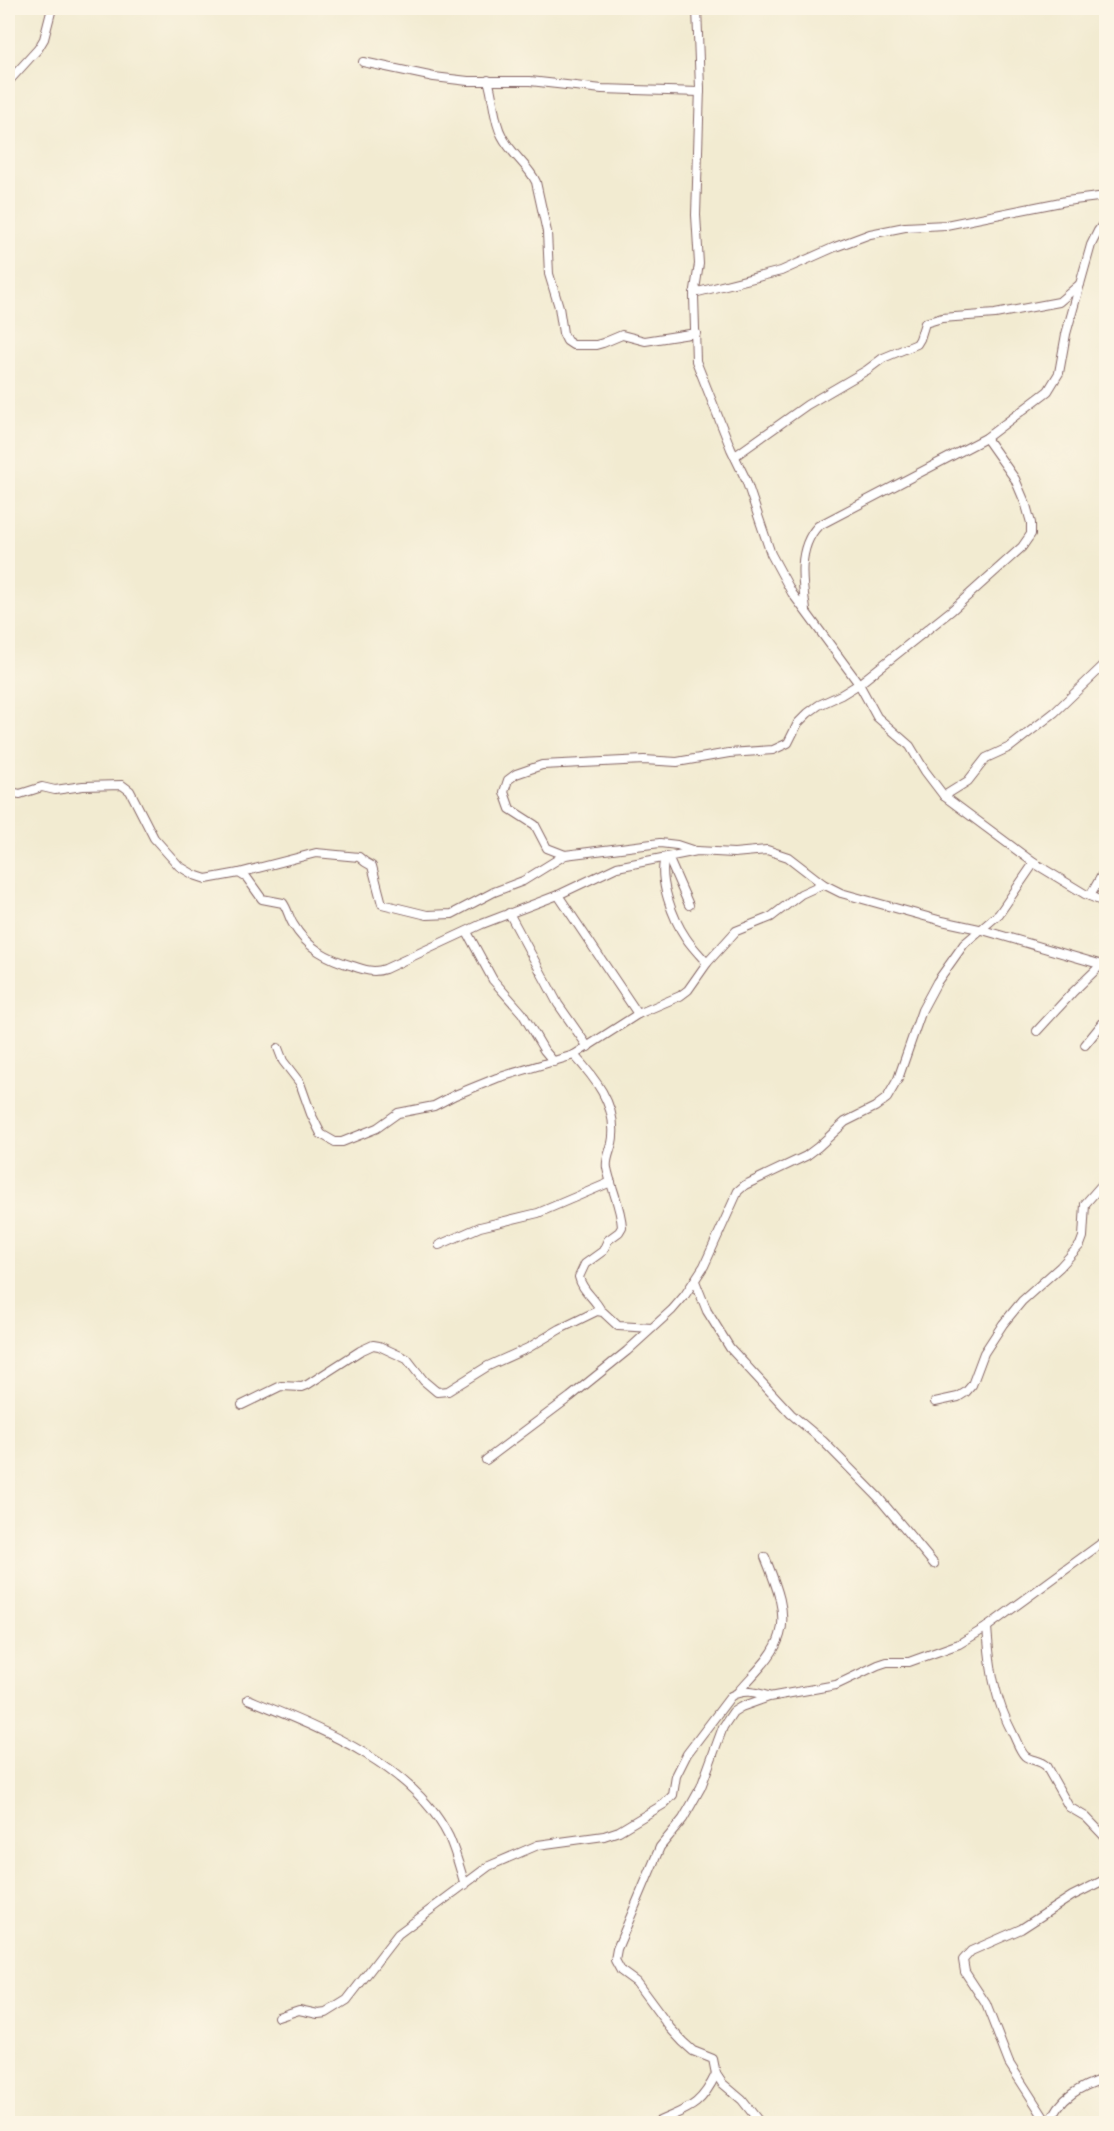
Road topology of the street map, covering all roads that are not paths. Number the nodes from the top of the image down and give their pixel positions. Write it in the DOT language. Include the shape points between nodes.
graph roads {
  1 [pos="52,8"];
  2 [pos="697,8"];
  3 [pos="363,62"];
  4 [pos="488,80"];
  5 [pos="8,82"];
  6 [pos="700,92"];
  7 [pos="1107,196"];
  8 [pos="1107,220"];
  9 [pos="1081,283"];
  10 [pos="694,293"];
  11 [pos="696,333"];
  12 [pos="986,438"];
  13 [pos="735,456"];
  14 [pos="806,612"];
  15 [pos="1107,663"];
  16 [pos="859,684"];
  17 [pos="8,777"];
  18 [pos="945,796"];
  19 [pos="697,851"];
  20 [pos="564,855"];
  21 [pos="667,858"];
  22 [pos="1034,862"];
  23 [pos="1107,868"];
  24 [pos="239,873"];
  25 [pos="823,884"];
  26 [pos="558,895"];
  27 [pos="1090,896"];
  28 [pos="1107,903"];
  29 [pos="688,905"];
  30 [pos="509,914"];
  31 [pos="980,929"];
  32 [pos="467,932"];
  33 [pos="707,963"];
  34 [pos="1105,964"];
  35 [pos="638,1014"];
  36 [pos="1107,1019"];
  37 [pos="1037,1031"];
  38 [pos="1085,1045"];
  39 [pos="588,1047"];
  40 [pos="278,1048"];
  41 [pos="574,1054"];
  42 [pos="555,1062"];
  43 [pos="1107,1180"];
  44 [pos="612,1182"];
  45 [pos="439,1245"];
  46 [pos="695,1281"];
  47 [pos="601,1311"];
  48 [pos="652,1328"];
  49 [pos="935,1402"];
  50 [pos="243,1405"];
  51 [pos="486,1460"];
  52 [pos="1107,1540"];
  53 [pos="765,1557"];
  54 [pos="934,1564"];
  55 [pos="987,1627"];
  56 [pos="738,1692"];
  57 [pos="769,1696"];
  58 [pos="248,1699"];
  59 [pos="1107,1838"];
  60 [pos="1107,1879"];
  61 [pos="465,1885"];
  62 [pos="278,2017"];
  63 [pos="716,2074"];
  64 [pos="1107,2078"];
  65 [pos="653,2124"];
  66 [pos="761,2124"];
  67 [pos="1049,2124"];
  1 -- 5 [label="street" via="44,39"];
  2 -- 6 [label="street"];
  3 -- 4 [label="street" via="442,78"];
  4 -- 6 [label="street"];
  4 -- 11 [label="street" via="501,135 536,182 547,232 549,274 567,341 582,346 603,344 622,335 645,341"];
  6 -- 10 [label="street" via="696,197 699,264"];
  7 -- 10 [label="street" via="946,225 870,234 781,271"];
  8 -- 9 [label="street" via="1091,244"];
  9 -- 12 [label="street" via="1054,383"];
  9 -- 13 [label="street" via="1059,302 925,322 917,344 883,358"];
  10 -- 11 [label="street"];
  11 -- 13 [label="street" via="697,368"];
  12 -- 14 [label="street" via="818,526 808,541 803,567"];
  12 -- 16 [label="street" via="1015,479 1026,505 1031,534 1022,547 952,610"];
  13 -- 14 [label="street" via="771,554"];
  14 -- 16 [label="street"];
  15 -- 18 [label="street" via="1055,712 1010,747 986,758 968,781"];
  16 -- 18 [label="street" via="877,717 910,746"];
  16 -- 20 [label="street" via="814,708 798,723 788,743 773,750 677,762 542,765 516,774 508,780 504,792 510,809 532,822 547,848"];
  17 -- 24 [label="street" via="10,792 15,794 42,788 122,785 130,791 153,838 179,866 206,879"];
  18 -- 22 [label="street"];
  19 -- 20 [label="street" via="660,843"];
  19 -- 21 [label="street"];
  19 -- 25 [label="street" via="775,851"];
  20 -- 24 [label="street" via="523,881 441,916 382,904 372,866 359,856 316,853"];
  21 -- 26 [label="street" via="617,867"];
  21 -- 29 [label="street"];
  21 -- 33 [label="street" via="662,873 673,910 686,938"];
  22 -- 27 [label="street"];
  22 -- 31 [label="street" via="999,914"];
  23 -- 27 [label="street"];
  24 -- 32 [label="street" via="262,899 283,903 294,926 313,948 357,968 380,971"];
  25 -- 31 [label="street" via="858,899"];
  25 -- 33 [label="street" via="801,894 771,917 736,932"];
  26 -- 30 [label="street"];
  26 -- 35 [label="street"];
  27 -- 28 [label="street"];
  30 -- 32 [label="street"];
  30 -- 39 [label="street" via="558,1004"];
  31 -- 34 [label="street"];
  31 -- 46 [label="street" via="950,962 922,1010 898,1079 887,1098 845,1122 806,1156 738,1191"];
  32 -- 42 [label="street" via="493,980 522,1013"];
  33 -- 35 [label="street" via="680,996"];
  34 -- 37 [label="street"];
  35 -- 39 [label="street"];
  36 -- 38 [label="street"];
  39 -- 41 [label="street"];
  40 -- 42 [label="street" via="303,1090 321,1134 335,1142 367,1132 398,1113 434,1106 497,1078"];
  41 -- 42 [label="street"];
  41 -- 44 [label="street" via="600,1087 608,1105 614,1132 607,1164"];
  43 -- 49 [label="street" via="1085,1204 1080,1245 1008,1318 984,1353 972,1385 958,1397"];
  44 -- 45 [label="street" via="538,1214 480,1227"];
  44 -- 47 [label="street" via="622,1227 579,1273 580,1284"];
  46 -- 48 [label="street"];
  46 -- 54 [label="street" via="707,1311 730,1348 791,1414 878,1497"];
  47 -- 48 [label="street" via="618,1326"];
  47 -- 50 [label="street" via="488,1366 448,1391 437,1392 407,1359 374,1345 307,1385 281,1386"];
  48 -- 51 [label="street"];
  52 -- 55 [label="street"];
  53 -- 56 [label="street" via="777,1590 780,1636"];
  55 -- 57 [label="street" via="959,1644 916,1660 887,1662 836,1685"];
  55 -- 59 [label="street" via="995,1691 1021,1750 1046,1766 1069,1807"];
  56 -- 57 [label="street"];
  56 -- 61 [label="street" via="687,1754 672,1795 659,1808 604,1836 525,1849 489,1866"];
  57 -- 63 [label="street" via="741,1707 728,1719 701,1787 660,1847 615,1954 621,1971 636,1982 683,2042 712,2060"];
  58 -- 61 [label="street" via="320,1728 391,1772 417,1794 448,1836"];
  60 -- 67 [label="street" via="1072,1896 1022,1929 971,1951 963,1960 965,1972 986,2004 1009,2063"];
  61 -- 62 [label="street" via="398,1934 338,2007 326,2013 299,2010"];
  63 -- 65 [label="street" via="701,2100"];
  63 -- 66 [label="street"];
  64 -- 67 [label="street" via="1072,2094 1061,2103"];
}
